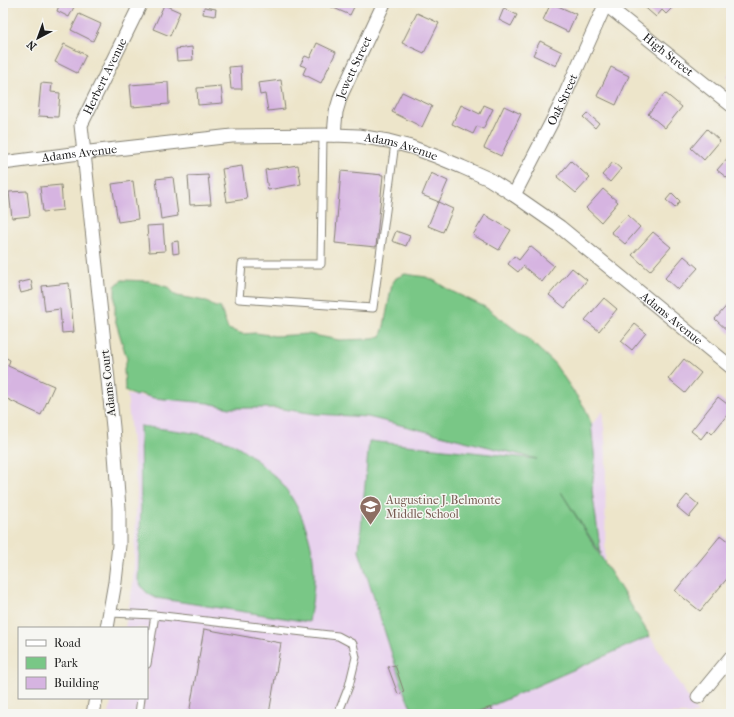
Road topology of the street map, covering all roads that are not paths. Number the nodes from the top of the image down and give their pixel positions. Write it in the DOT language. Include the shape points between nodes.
graph roads {
  1 [pos="141,3"];
  2 [pos="384,3"];
  3 [pos="606,4"];
  4 [pos="731,105"];
  5 [pos="328,135"];
  6 [pos="395,143"];
  7 [pos="84,153"];
  8 [pos="3,163"];
  9 [pos="514,194"];
  10 [pos="731,367"];
  11 [pos="110,613"];
  12 [pos="155,615"];
  13 [pos="107,627"];
  14 [pos="731,657"];
  15 [pos="148,658"];
  16 [pos="698,697"];
  17 [pos="96,699"];
  18 [pos="142,699"];
  19 [pos="93,714"];
  20 [pos="139,714"];
  21 [pos="338,714"];
  1 -- 7 [label="street, Herbert Avenue" via="81,125"];
  2 -- 5 [label="street, Jewett Street" via="341,95"];
  3 -- 4 [label="street, High Street"];
  3 -- 9 [label="street, Oak Street" via="561,104"];
  5 -- 6 [label="street, Adams Avenue" via="358,136"];
  5 -- 6 [label="lane" via="321,264 242,264 239,299 373,308"];
  5 -- 7 [label="street, Adams Avenue" via="232,136"];
  6 -- 9 [label="street, Adams Avenue" via="450,162 489,179"];
  7 -- 8 [label="street, Adams Avenue"];
  7 -- 11 [label="street, Adams Court" via="120,514 120,545"];
  9 -- 10 [label="street, Adams Avenue" via="560,227"];
  11 -- 12 [label="lane"];
  11 -- 13 [label="street, Adams Court"];
  12 -- 15 [label="lane"];
  12 -- 21 [label="lane" via="338,636 353,644 356,657"];
  14 -- 16 [label="street"];
  17 -- 19 [label="street"];
  18 -- 20 [label="lane"];
}
